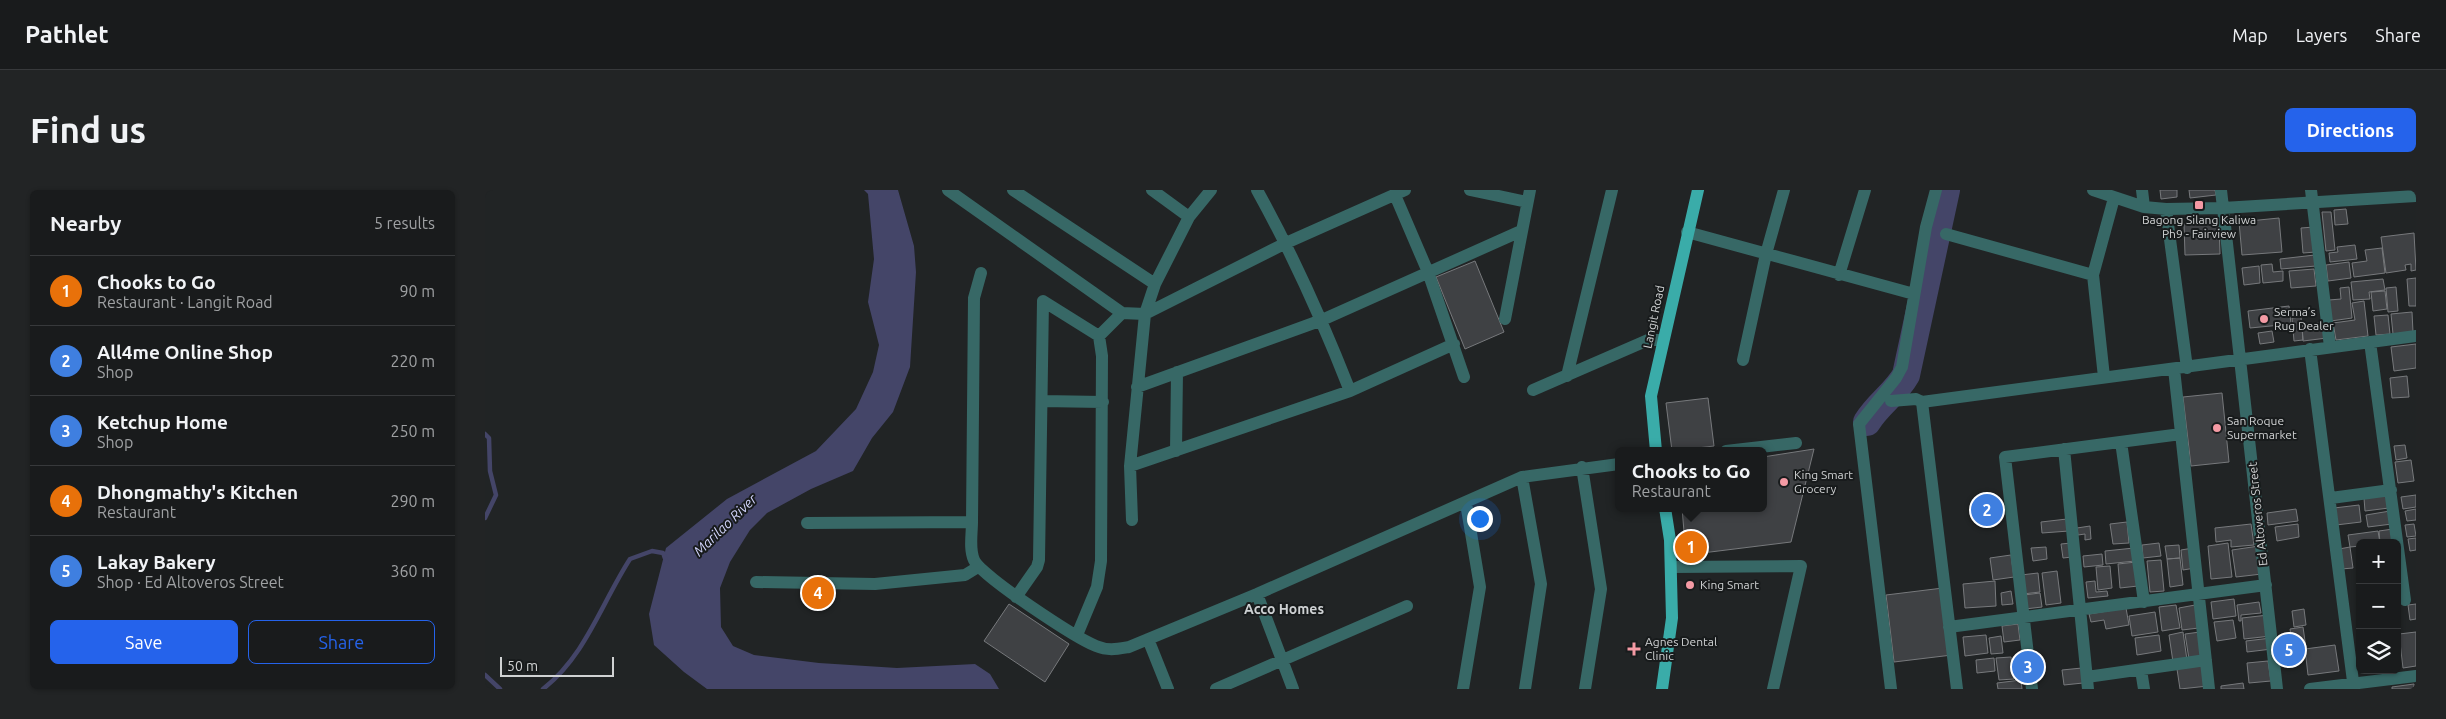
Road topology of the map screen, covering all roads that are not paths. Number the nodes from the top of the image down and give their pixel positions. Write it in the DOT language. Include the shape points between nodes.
graph roads {
  1 [pos="948,190"];
  2 [pos="1153,190"];
  3 [pos="1211,190"];
  4 [pos="1257,190"];
  5 [pos="1470,190"];
  6 [pos="1612,190"];
  7 [pos="1698,190"];
  8 [pos="1784,190"];
  9 [pos="1865,190"];
  10 [pos="1936,190"];
  11 [pos="2093,190"];
  12 [pos="2142,190"];
  13 [pos="2221,190"];
  14 [pos="1021,192"];
  15 [pos="1400,193"];
  16 [pos="2382,194"];
  17 [pos="1529,196"];
  18 [pos="2312,196"];
  19 [pos="2416,196"];
  20 [pos="2114,198"];
  21 [pos="2144,207"];
  22 [pos="2223,208"];
  23 [pos="2166,209"];
  24 [pos="1189,216"];
  25 [pos="1521,231"];
  26 [pos="1687,232"];
  27 [pos="1946,234"];
  28 [pos="1286,243"];
  29 [pos="1766,254"];
  30 [pos="1428,272"];
  31 [pos="981,273"];
  32 [pos="1839,275"];
  33 [pos="2093,275"];
  34 [pos="1155,284"];
  35 [pos="1914,294"];
  36 [pos="1122,313"];
  37 [pos="1145,314"];
  38 [pos="1505,319"];
  39 [pos="1322,320"];
  40 [pos="1099,336"];
  41 [pos="2416,336"];
  42 [pos="1663,340"];
  43 [pos="2370,342"];
  44 [pos="1454,344"];
  45 [pos="2330,347"];
  46 [pos="2310,349"];
  47 [pos="2241,359"];
  48 [pos="1743,360"];
  49 [pos="2187,368"];
  50 [pos="2173,369"];
  51 [pos="1177,372"];
  52 [pos="1567,376"];
  53 [pos="1464,377"];
  54 [pos="2104,377"];
  55 [pos="1137,387"];
  56 [pos="1533,390"];
  57 [pos="1350,391"];
  58 [pos="1042,401"];
  59 [pos="1891,401"];
  60 [pos="1103,402"];
  61 [pos="1922,402"];
  62 [pos="2181,434"];
  63 [pos="2121,442"];
  64 [pos="1796,443"];
  65 [pos="1656,447"];
  66 [pos="1761,447"];
  67 [pos="2064,450"];
  68 [pos="1176,451"];
  69 [pos="1615,464"];
  70 [pos="1130,466"];
  71 [pos="1582,467"];
  72 [pos="1522,478"];
  73 [pos="2391,490"];
  74 [pos="2331,498"];
  75 [pos="1466,503"];
  76 [pos="1665,512"];
  77 [pos="1132,520"];
  78 [pos="972,522"];
  79 [pos="807,523"];
  80 [pos="978,566"];
  81 [pos="1672,568"];
  82 [pos="756,582"];
  83 [pos="2266,585"];
  84 [pos="1257,594"];
  85 [pos="2199,594"];
  86 [pos="1017,597"];
  87 [pos="2405,600"];
  88 [pos="2144,602"];
  89 [pos="1407,606"];
  90 [pos="2081,610"];
  91 [pos="2024,618"];
  92 [pos="1949,628"];
  93 [pos="1077,635"];
  94 [pos="1148,639"];
  95 [pos="1283,659"];
  96 [pos="2206,660"];
  97 [pos="2141,670"];
  98 [pos="2416,676"];
  99 [pos="2088,683"];
  100 [pos="2354,686"];
  101 [pos="1168,689"];
  102 [pos="1217,689"];
  103 [pos="1293,689"];
  104 [pos="1463,689"];
  105 [pos="1525,689"];
  106 [pos="1585,689"];
  107 [pos="1662,689"];
  108 [pos="1773,689"];
  109 [pos="1891,689"];
  110 [pos="1957,689"];
  111 [pos="2032,689"];
  112 [pos="2144,689"];
  113 [pos="2209,689"];
  114 [pos="2277,689"];
  115 [pos="2310,689"];
  1 -- 36 [label="street"];
  2 -- 24 [label="street"];
  3 -- 24 [label="street"];
  4 -- 28 [label="street"];
  5 -- 17 [label="street"];
  6 -- 52 [label="street"];
  7 -- 26 [label="main road, Langit Road"];
  8 -- 29 [label="street"];
  9 -- 32 [label="street"];
  10 -- 35 [label="street"];
  11 -- 20 [label="street"];
  12 -- 21 [label="street"];
  13 -- 22 [label="street, Ed Altoveros Street"];
  14 -- 34 [label="street"];
  15 -- 28 [label="street"];
  15 -- 30 [label="street"];
  16 -- 18 [label="street"];
  16 -- 19 [label="street"];
  17 -- 25 [label="street"];
  18 -- 22 [label="street"];
  18 -- 45 [label="street"];
  20 -- 21 [label="street"];
  20 -- 33 [label="street"];
  21 -- 23 [label="street"];
  22 -- 23 [label="street"];
  22 -- 47 [label="street, Ed Altoveros Street"];
  23 -- 49 [label="street"];
  24 -- 34 [label="street"];
  25 -- 30 [label="street"];
  25 -- 38 [label="street"];
  26 -- 29 [label="street"];
  26 -- 42 [label="main road, Langit Road"];
  27 -- 33 [label="street"];
  28 -- 37 [label="street"];
  28 -- 39 [label="street"];
  29 -- 32 [label="street"];
  29 -- 48 [label="street"];
  30 -- 39 [label="street"];
  30 -- 44 [label="street"];
  31 -- 78 [label="street" via="974,298"];
  32 -- 35 [label="street"];
  33 -- 54 [label="street"];
  34 -- 37 [label="street"];
  35 -- 109 [label="street" via="1902,367 1859,424"];
  36 -- 37 [label="street"];
  36 -- 40 [label="street"];
  37 -- 55 [label="street"];
  39 -- 51 [label="street"];
  39 -- 57 [label="street"];
  40 -- 58 [label="street" via="1043,301"];
  40 -- 60 [label="street"];
  41 -- 43 [label="street"];
  42 -- 52 [label="street" via="1648,340"];
  42 -- 65 [label="main road, Langit Road" via="1651,396"];
  43 -- 45 [label="street"];
  43 -- 73 [label="street"];
  44 -- 53 [label="street"];
  44 -- 57 [label="street"];
  45 -- 46 [label="street"];
  46 -- 47 [label="street"];
  46 -- 74 [label="street"];
  47 -- 49 [label="street"];
  47 -- 83 [label="street, Ed Altoveros Street"];
  49 -- 50 [label="street"];
  50 -- 54 [label="street"];
  50 -- 62 [label="street"];
  51 -- 55 [label="street"];
  51 -- 68 [label="street"];
  52 -- 56 [label="street"];
  54 -- 61 [label="street"];
  55 -- 70 [label="street"];
  57 -- 68 [label="street"];
  58 -- 60 [label="street"];
  58 -- 86 [label="street" via="1039,560"];
  59 -- 61 [label="street" via="1916,399"];
  60 -- 93 [label="street" via="1101,561 1097,588"];
  61 -- 92 [label="street"];
  62 -- 63 [label="street"];
  62 -- 85 [label="street"];
  63 -- 67 [label="street"];
  63 -- 88 [label="street"];
  64 -- 66 [label="street"];
  67 -- 90 [label="street"];
  67 -- 91 [label="street" via="2005,457"];
  68 -- 70 [label="street"];
  69 -- 71 [label="street"];
  70 -- 77 [label="street"];
  71 -- 72 [label="street"];
  71 -- 106 [label="street" via="1601,589"];
  72 -- 75 [label="street"];
  72 -- 105 [label="street" via="1541,584"];
  73 -- 74 [label="street"];
  73 -- 87 [label="street"];
  74 -- 100 [label="street"];
  75 -- 84 [label="street"];
  75 -- 104 [label="street" via="1480,587"];
  76 -- 81 [label="main road"];
  78 -- 79 [label="street"];
  78 -- 80 [label="street" via="973,559"];
  80 -- 82 [label="street" via="965,575 875,584"];
  80 -- 86 [label="street"];
  81 -- 107 [label="main road" via="1672,618"];
  81 -- 108 [label="street" via="1801,566"];
  83 -- 85 [label="street"];
  83 -- 114 [label="street, Ed Altoveros Street"];
  84 -- 94 [label="street"];
  84 -- 95 [label="street"];
  85 -- 88 [label="street"];
  85 -- 96 [label="street"];
  86 -- 93 [label="street"];
  88 -- 90 [label="street"];
  89 -- 95 [label="street"];
  90 -- 91 [label="street"];
  90 -- 99 [label="street"];
  91 -- 92 [label="street"];
  91 -- 111 [label="street"];
  92 -- 110 [label="street"];
  93 -- 94 [label="street" via="1095,646 1111,650"];
  94 -- 101 [label="street"];
  95 -- 102 [label="street"];
  95 -- 103 [label="street"];
  96 -- 97 [label="street"];
  96 -- 113 [label="street"];
  97 -- 99 [label="street"];
  97 -- 112 [label="street"];
  98 -- 100 [label="street"];
  100 -- 115 [label="street"];
}
